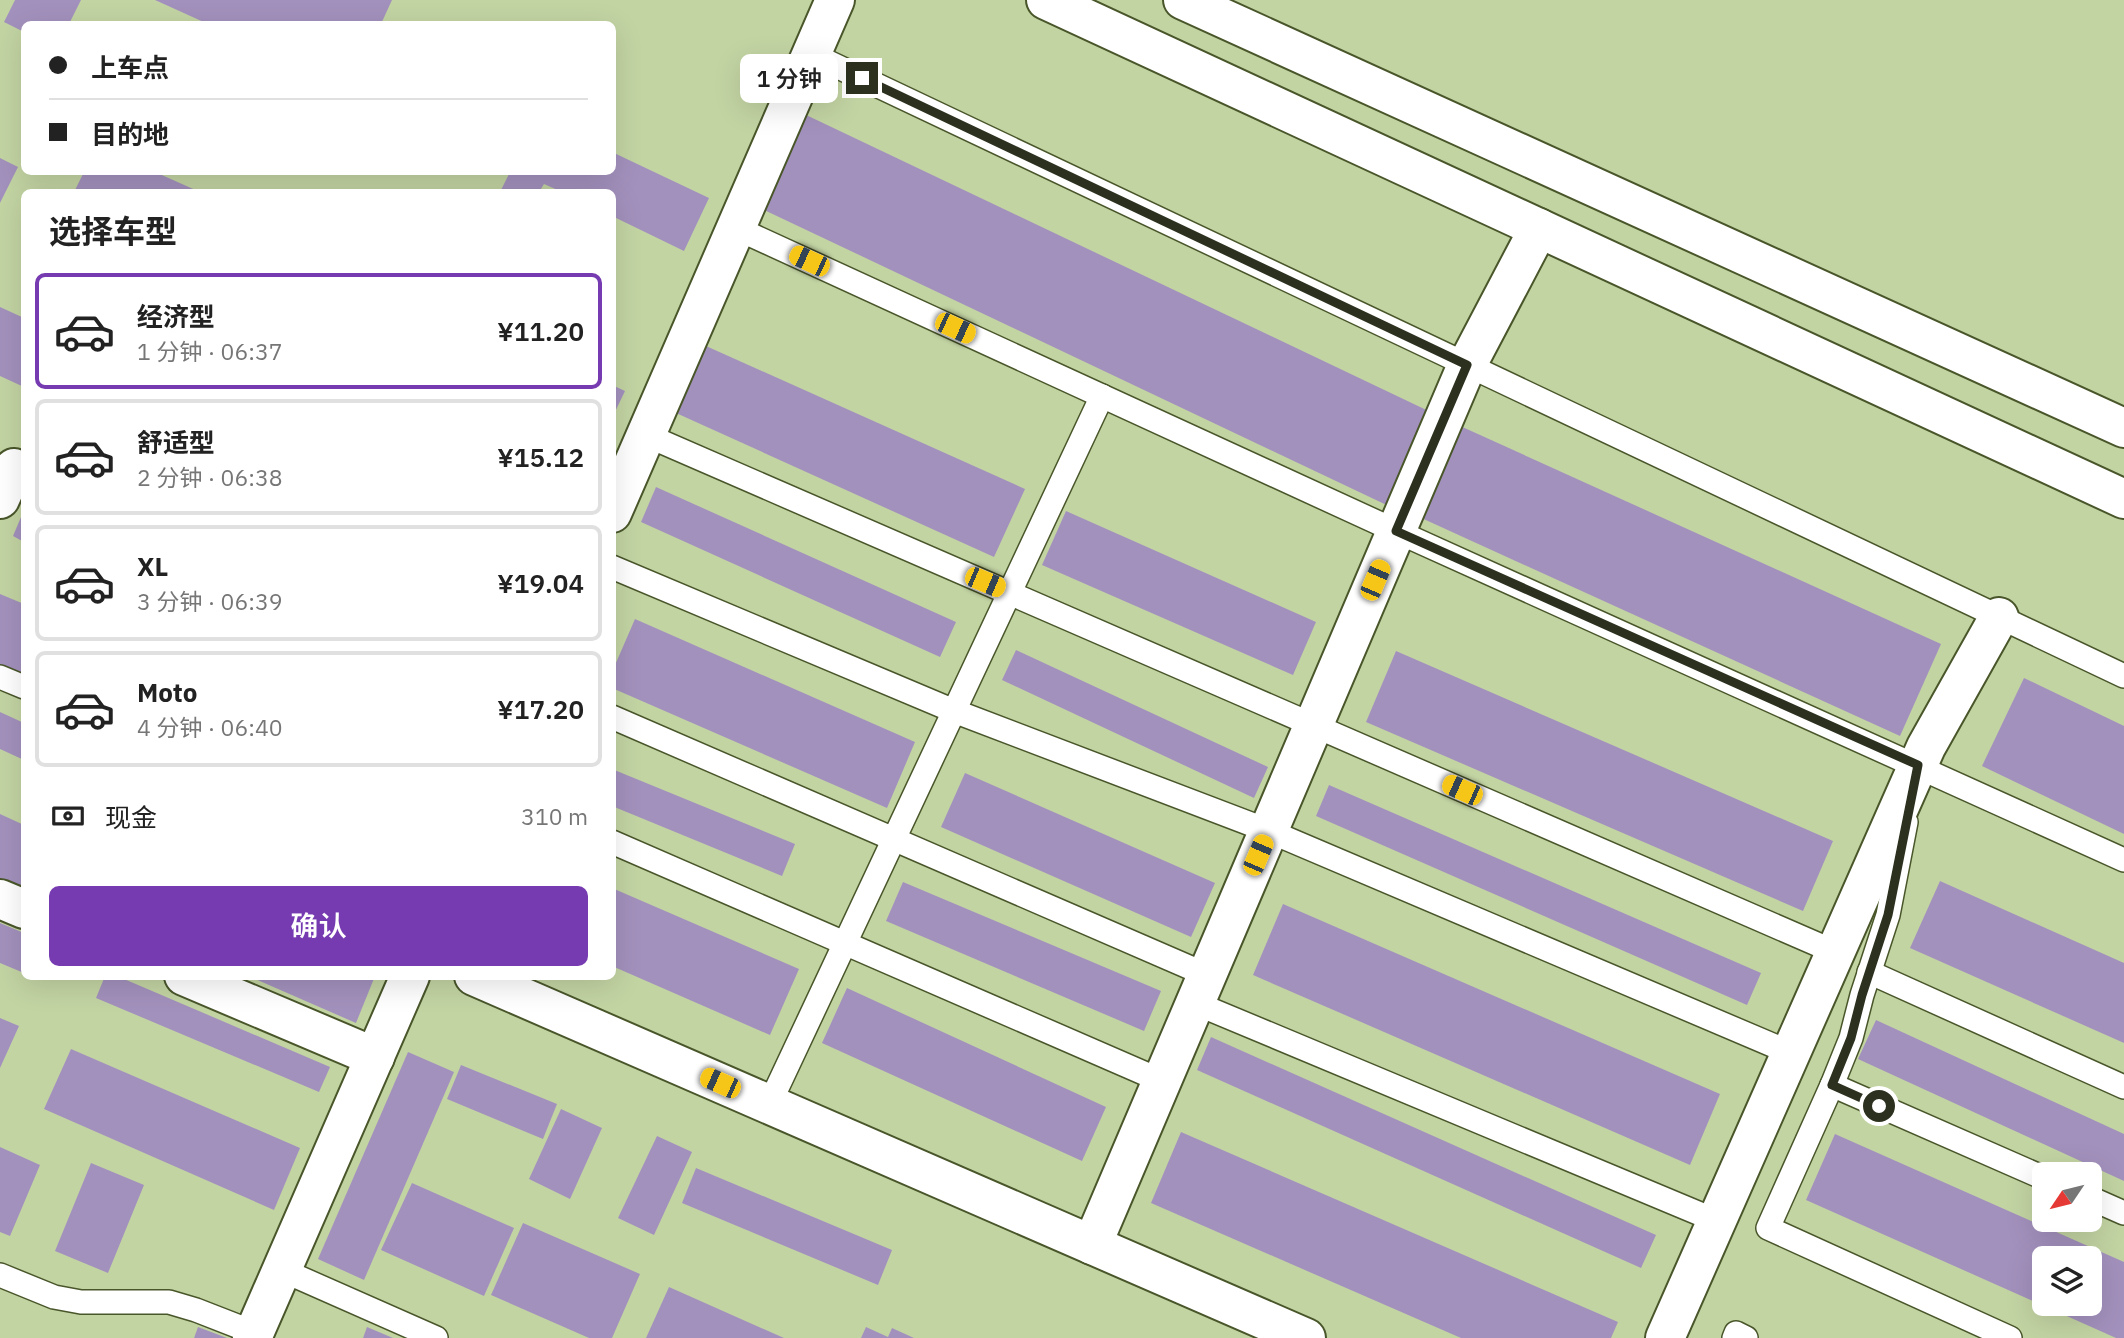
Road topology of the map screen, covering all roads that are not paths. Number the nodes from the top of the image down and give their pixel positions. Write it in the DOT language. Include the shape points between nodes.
graph roads {
  1 [pos="835,0"];
  2 [pos="1046,0"];
  3 [pos="1183,0"];
  4 [pos="811,54"];
  5 [pos="736,228"];
  6 [pos="1539,228"];
  7 [pos="1467,365"];
  8 [pos="1102,396"];
  9 [pos="2124,428"];
  10 [pos="646,435"];
  11 [pos="2124,499"];
  12 [pos="616,504"];
  13 [pos="1396,531"];
  14 [pos="616,569"];
  15 [pos="1009,593"];
  16 [pos="1999,617"];
  17 [pos="2124,676"];
  18 [pos="0,677"];
  19 [pos="21,686"];
  20 [pos="954,710"];
  21 [pos="616,720"];
  22 [pos="1313,725"];
  23 [pos="1918,765"];
  24 [pos="1269,831"];
  25 [pos="894,840"];
  26 [pos="616,844"];
  27 [pos="2124,860"];
  28 [pos="0,898"];
  29 [pos="21,908"];
  30 [pos="845,943"];
  31 [pos="1835,952"];
  32 [pos="1870,972"];
  33 [pos="193,980"];
  34 [pos="408,980"];
  35 [pos="483,980"];
  36 [pos="1201,989"];
  37 [pos="1791,1053"];
  38 [pos="375,1057"];
  39 [pos="1162,1081"];
  40 [pos="1832,1085"];
  41 [pos="2124,1087"];
  42 [pos="769,1105"];
  43 [pos="2032,1173"];
  44 [pos="2102,1203"];
  45 [pos="2124,1213"];
  46 [pos="1717,1221"];
  47 [pos="1092,1245"];
  48 [pos="282,1270"];
  49 [pos="0,1275"];
  50 [pos="254,1335"];
  51 [pos="436,1338"];
  52 [pos="1306,1338"];
  53 [pos="1665,1338"];
  54 [pos="1734,1338"];
  55 [pos="1746,1338"];
  56 [pos="2010,1338"];
  1 -- 4 [label="main road"];
  2 -- 6 [label="main road"];
  3 -- 9 [label="main road"];
  4 -- 5 [label="main road"];
  4 -- 7 [label="lane"];
  5 -- 8 [label="lane"];
  5 -- 10 [label="main road"];
  6 -- 7 [label="main road"];
  6 -- 11 [label="main road"];
  7 -- 13 [label="main road"];
  7 -- 16 [label="lane"];
  8 -- 13 [label="lane"];
  8 -- 15 [label="lane"];
  10 -- 12 [label="main road"];
  10 -- 15 [label="lane"];
  13 -- 22 [label="main road"];
  13 -- 23 [label="lane"];
  14 -- 20 [label="lane"];
  15 -- 20 [label="lane"];
  15 -- 22 [label="lane"];
  16 -- 17 [label="lane"];
  16 -- 23 [label="main road"];
  18 -- 19 [label="lane"];
  20 -- 24 [label="lane"];
  20 -- 25 [label="lane"];
  21 -- 25 [label="lane"];
  22 -- 24 [label="main road"];
  22 -- 31 [label="lane"];
  23 -- 27 [label="lane"];
  23 -- 31 [label="main road"];
  23 -- 32 [label="lane" via="1888,915"];
  24 -- 36 [label="main road"];
  24 -- 37 [label="lane"];
  25 -- 30 [label="lane"];
  25 -- 36 [label="lane"];
  26 -- 30 [label="lane"];
  28 -- 29 [label="main road"];
  30 -- 39 [label="lane"];
  30 -- 42 [label="lane"];
  31 -- 37 [label="main road"];
  32 -- 40 [label="lane"];
  32 -- 41 [label="lane"];
  33 -- 38 [label="main road"];
  34 -- 38 [label="main road"];
  35 -- 42 [label="main road"];
  36 -- 39 [label="main road"];
  36 -- 46 [label="lane"];
  37 -- 46 [label="main road"];
  38 -- 48 [label="main road"];
  39 -- 47 [label="main road"];
  40 -- 43 [label="lane"];
  40 -- 56 [label="lane" via="1768,1228"];
  42 -- 47 [label="main road"];
  44 -- 45 [label="lane"];
  46 -- 53 [label="main road"];
  47 -- 52 [label="main road"];
  48 -- 50 [label="main road"];
  48 -- 51 [label="lane"];
  49 -- 50 [label="lane" via="54,1297 81,1302 169,1302"];
  54 -- 55 [label="lane" via="1736,1333"];
}
